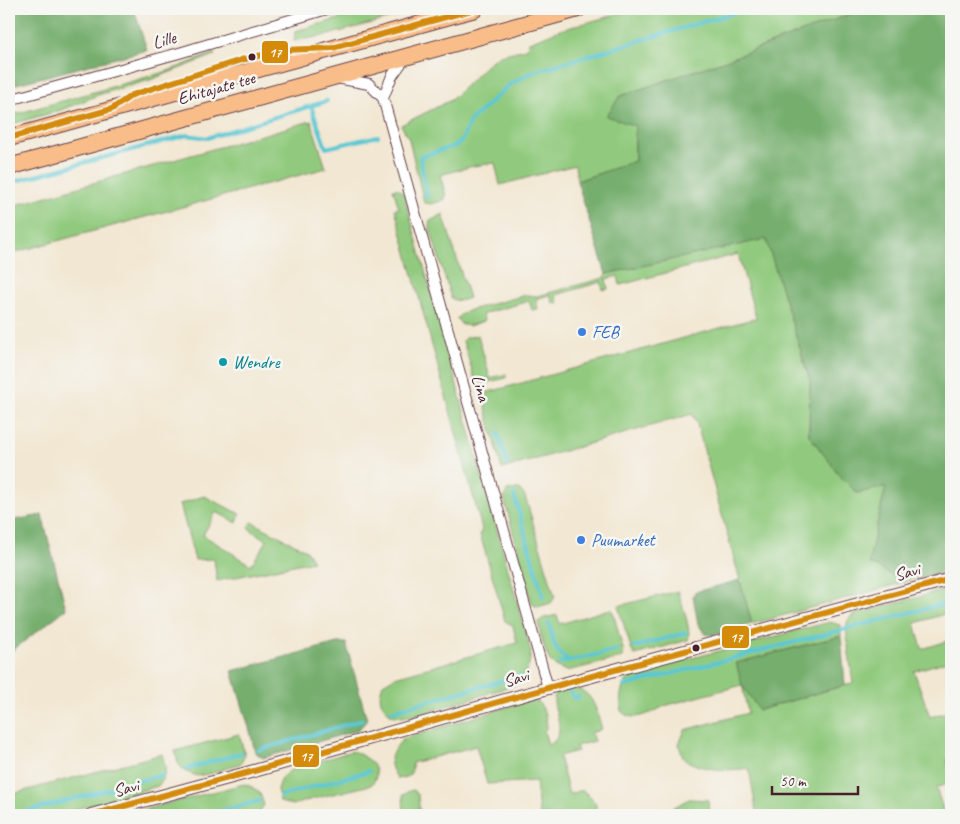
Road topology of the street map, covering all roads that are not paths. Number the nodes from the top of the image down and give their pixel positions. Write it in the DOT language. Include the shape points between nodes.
graph roads {
  1 [pos="328,9"];
  2 [pos="474,9"];
  3 [pos="578,9"];
  4 [pos="406,57"];
  5 [pos="332,77"];
  6 [pos="384,98"];
  7 [pos="9,100"];
  8 [pos="9,138"];
  9 [pos="9,167"];
  10 [pos="951,579"];
  11 [pos="548,688"];
  12 [pos="91,815"];
  1 -- 7 [label="street, Lille"];
  2 -- 8 [label="highway, Ehitajate tee"];
  3 -- 4 [label="highway, Ehitajate tee"];
  4 -- 5 [label="highway, Ehitajate tee"];
  4 -- 6 [label="street" via="392,76"];
  5 -- 6 [label="street" via="369,84"];
  5 -- 9 [label="highway, Ehitajate tee"];
  6 -- 11 [label="street, Lina"];
  10 -- 11 [label="street, Savi"];
  11 -- 12 [label="street, Savi"];
}
